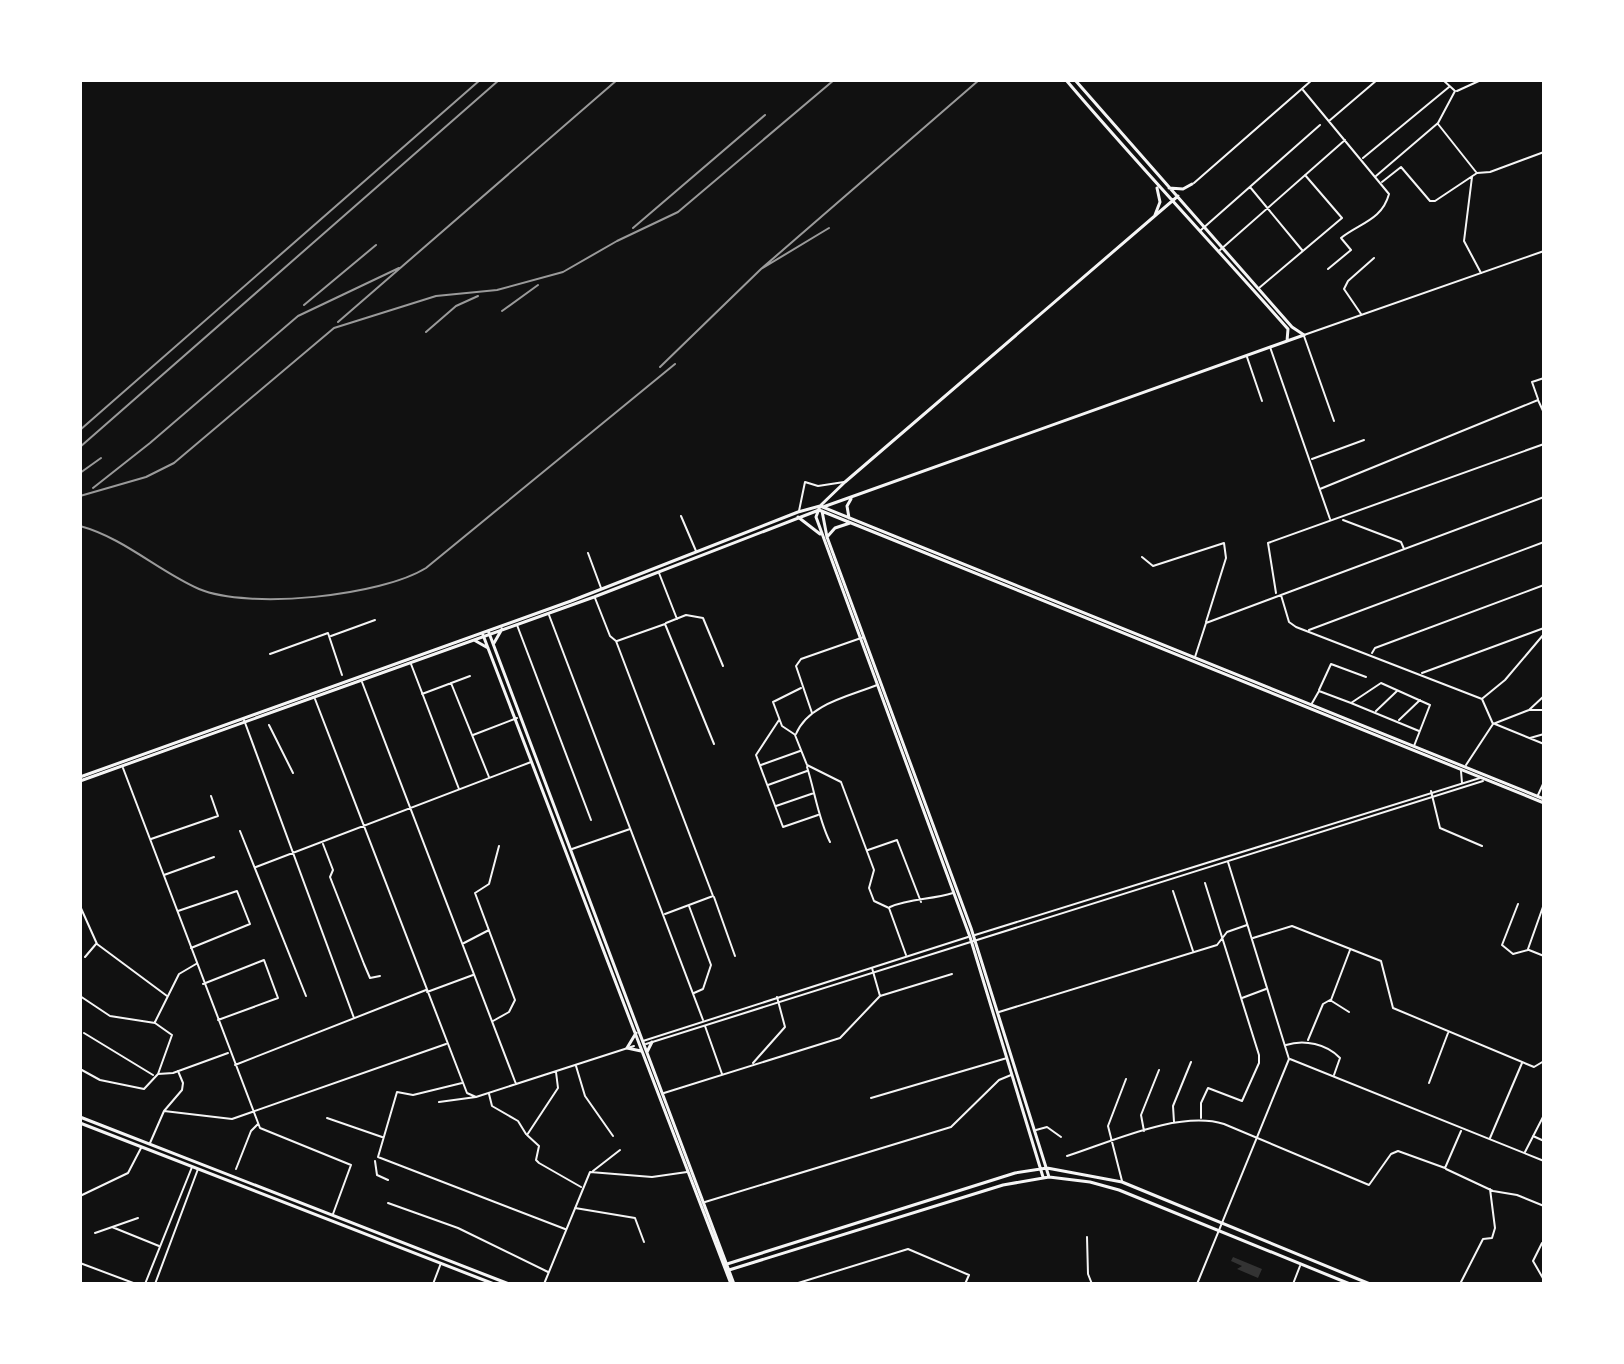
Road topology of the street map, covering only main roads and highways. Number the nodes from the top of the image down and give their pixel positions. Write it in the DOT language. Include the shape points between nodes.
graph roads {
  1 [pos="1066,80"];
  2 [pos="1075,80"];
  3 [pos="1192,184"];
  4 [pos="1166,186"];
  5 [pos="1157,188"];
  6 [pos="1176,198"];
  7 [pos="1154,217"];
  8 [pos="1290,328"];
  9 [pos="1287,341"];
  10 [pos="853,497"];
  11 [pos="823,508"];
  12 [pos="798,514"];
  13 [pos="849,518"];
  14 [pos="851,523"];
  15 [pos="825,537"];
  16 [pos="516,622"];
  17 [pos="502,629"];
  18 [pos="485,632"];
  19 [pos="470,640"];
  20 [pos="491,648"];
  21 [pos="1194,660"];
  22 [pos="410,661"];
  23 [pos="535,760"];
  24 [pos="1484,777"];
  25 [pos="80,779"];
  26 [pos="1544,801"];
  27 [pos="972,938"];
  28 [pos="638,1032"];
  29 [pos="645,1052"];
  30 [pos="1015,1074"];
  31 [pos="80,1120"];
  32 [pos="196,1165"];
  33 [pos="1047,1168"];
  34 [pos="1041,1169"];
  35 [pos="1043,1177"];
  36 [pos="1049,1177"];
  37 [pos="725,1265"];
  38 [pos="728,1270"];
  39 [pos="494,1284"];
  40 [pos="509,1284"];
  41 [pos="732,1284"];
  42 [pos="1350,1284"];
  43 [pos="1370,1284"];
  1 -- 5 [label="main road"];
  2 -- 4 [label="main road"];
  3 -- 4 [label="main road" via="1175,190"];
  4 -- 6 [label="main road"];
  5 -- 6 [label="main road"];
  5 -- 7 [label="main road" via="1160,202"];
  6 -- 7 [label="main road"];
  6 -- 8 [label="main road"];
  7 -- 11 [label="main road" via="845,482"];
  8 -- 9 [label="main road"];
  8 -- 9 [label="main road" via="1304,335"];
  9 -- 10 [label="main road"];
  10 -- 11 [label="main road"];
  10 -- 13 [label="main road" via="847,506"];
  11 -- 12 [label="main road"];
  11 -- 13 [label="main road"];
  11 -- 14 [label="main road"];
  11 -- 15 [label="main road"];
  12 -- 15 [label="main road"];
  12 -- 16 [label="main road"];
  13 -- 21 [label="main road"];
  14 -- 15 [label="main road"];
  14 -- 21 [label="main road"];
  15 -- 27 [label="main road"];
  16 -- 17 [label="main road"];
  16 -- 18 [label="main road"];
  17 -- 18 [label="main road"];
  17 -- 20 [label="main road"];
  18 -- 19 [label="main road"];
  18 -- 20 [label="main road"];
  18 -- 22 [label="main road"];
  19 -- 20 [label="main road"];
  19 -- 22 [label="main road"];
  20 -- 23 [label="main road"];
  20 -- 23 [label="main road"];
  21 -- 24 [label="main road"];
  22 -- 25 [label="main road"];
  23 -- 28 [label="main road"];
  23 -- 28 [label="main road"];
  24 -- 26 [label="main road"];
  24 -- 26 [label="main road"];
  27 -- 30 [label="main road"];
  27 -- 30 [label="main road"];
  28 -- 29 [label="main road"];
  28 -- 29 [label="main road" via="651,1040"];
  28 -- 29 [label="main road" via="627,1048"];
  29 -- 37 [label="main road"];
  29 -- 37 [label="main road"];
  30 -- 33 [label="main road"];
  30 -- 34 [label="main road"];
  31 -- 32 [label="main road"];
  31 -- 32 [label="main road"];
  32 -- 39 [label="main road"];
  32 -- 40 [label="main road"];
  33 -- 34 [label="main road"];
  33 -- 36 [label="main road"];
  33 -- 43 [label="main road" via="1122,1182"];
  34 -- 35 [label="main road"];
  34 -- 37 [label="main road"];
  35 -- 36 [label="main road"];
  35 -- 38 [label="main road"];
  36 -- 42 [label="main road" via="1119,1190"];
  37 -- 38 [label="main road"];
  38 -- 41 [label="main road"];
}
